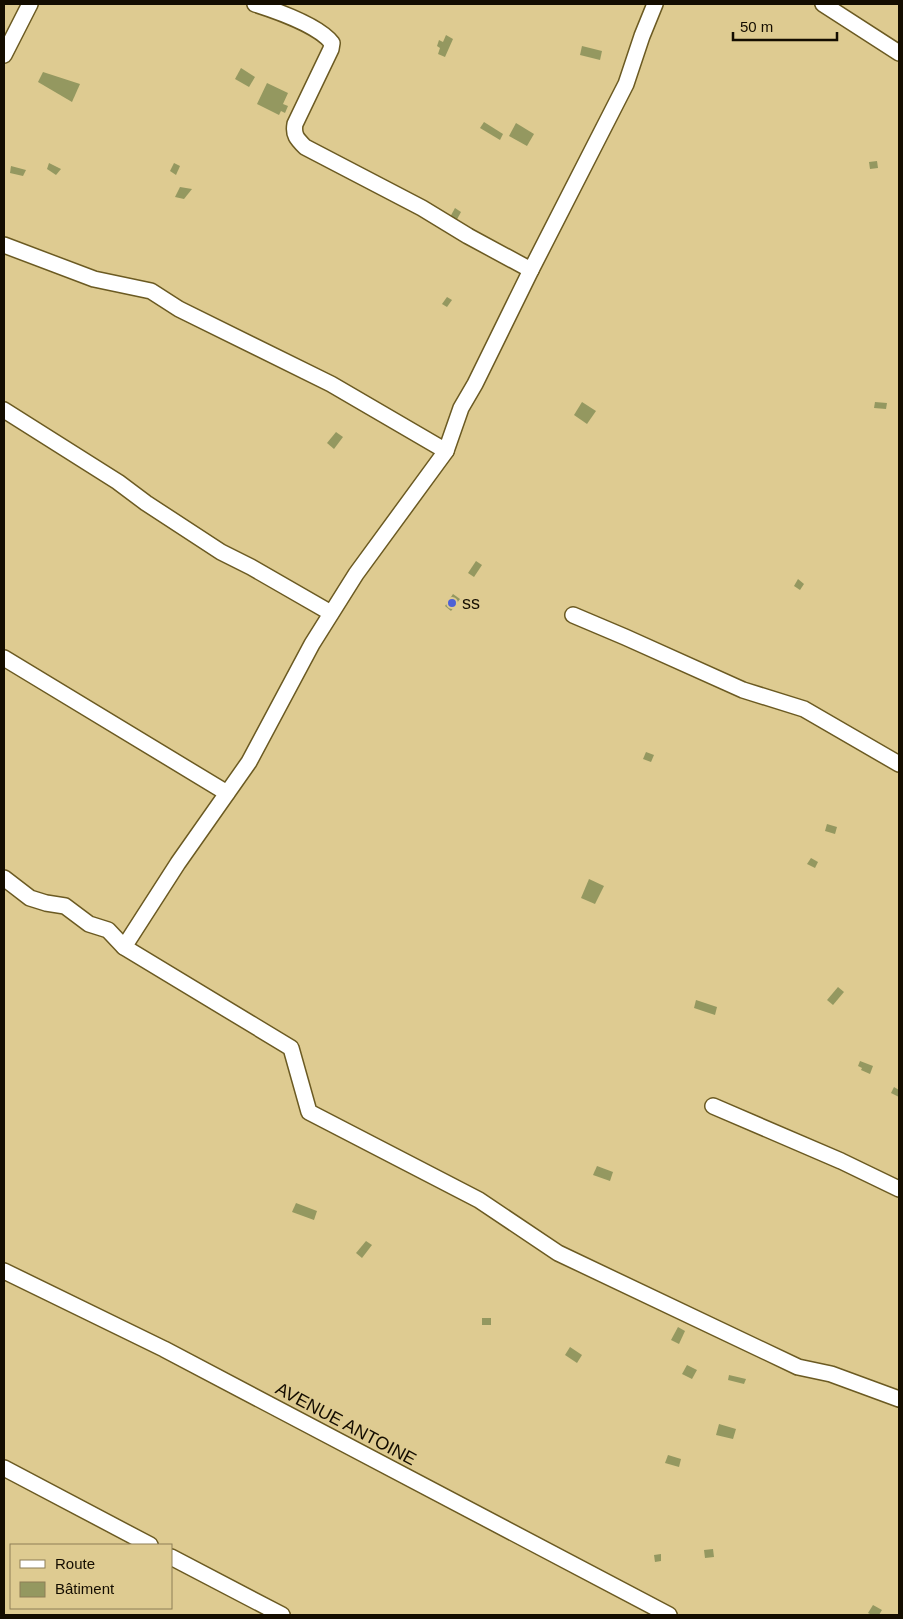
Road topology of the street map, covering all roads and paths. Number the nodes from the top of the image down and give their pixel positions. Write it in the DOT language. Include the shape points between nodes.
graph roads {
  1 [pos="30,4"];
  2 [pos="255,4"];
  3 [pos="655,4"];
  4 [pos="822,4"];
  5 [pos="899,53"];
  6 [pos="4,55"];
  7 [pos="4,245"];
  8 [pos="530,270"];
  9 [pos="4,410"];
  10 [pos="446,451"];
  11 [pos="331,613"];
  12 [pos="573,615"];
  13 [pos="4,658"];
  14 [pos="899,764"];
  15 [pos="227,793"];
  16 [pos="4,878"];
  17 [pos="124,947"];
  18 [pos="713,1106"];
  19 [pos="899,1189"];
  20 [pos="4,1271"];
  21 [pos="899,1399"];
  22 [pos="4,1468"];
  23 [pos="148,1544"];
  24 [pos="172,1558"];
  25 [pos="282,1615"];
  26 [pos="669,1615"];
  1 -- 6 [label="street"];
  2 -- 8 [label="street" via="317,30 332,43 295,124 296,138 304,147 422,208"];
  3 -- 8 [label="street" via="626,84"];
  4 -- 5 [label="street"];
  7 -- 10 [label="street" via="94,278 151,291 179,309 331,384"];
  8 -- 10 [label="street" via="461,408"];
  9 -- 11 [label="street" via="221,552"];
  10 -- 11 [label="street"];
  11 -- 15 [label="street" via="249,762"];
  12 -- 14 [label="street" via="743,690 804,709"];
  13 -- 15 [label="street"];
  15 -- 17 [label="street"];
  16 -- 17 [label="street" via="30,898 65,906 89,924 108,930"];
  17 -- 21 [label="street" via="292,1048 309,1112 479,1200 558,1253 798,1367 831,1374"];
  18 -- 19 [label="street"];
  20 -- 26 [label="street, AVENUE ANTOINE" via="164,1349"];
  22 -- 23 [label="street"];
  24 -- 25 [label="street"];
}
